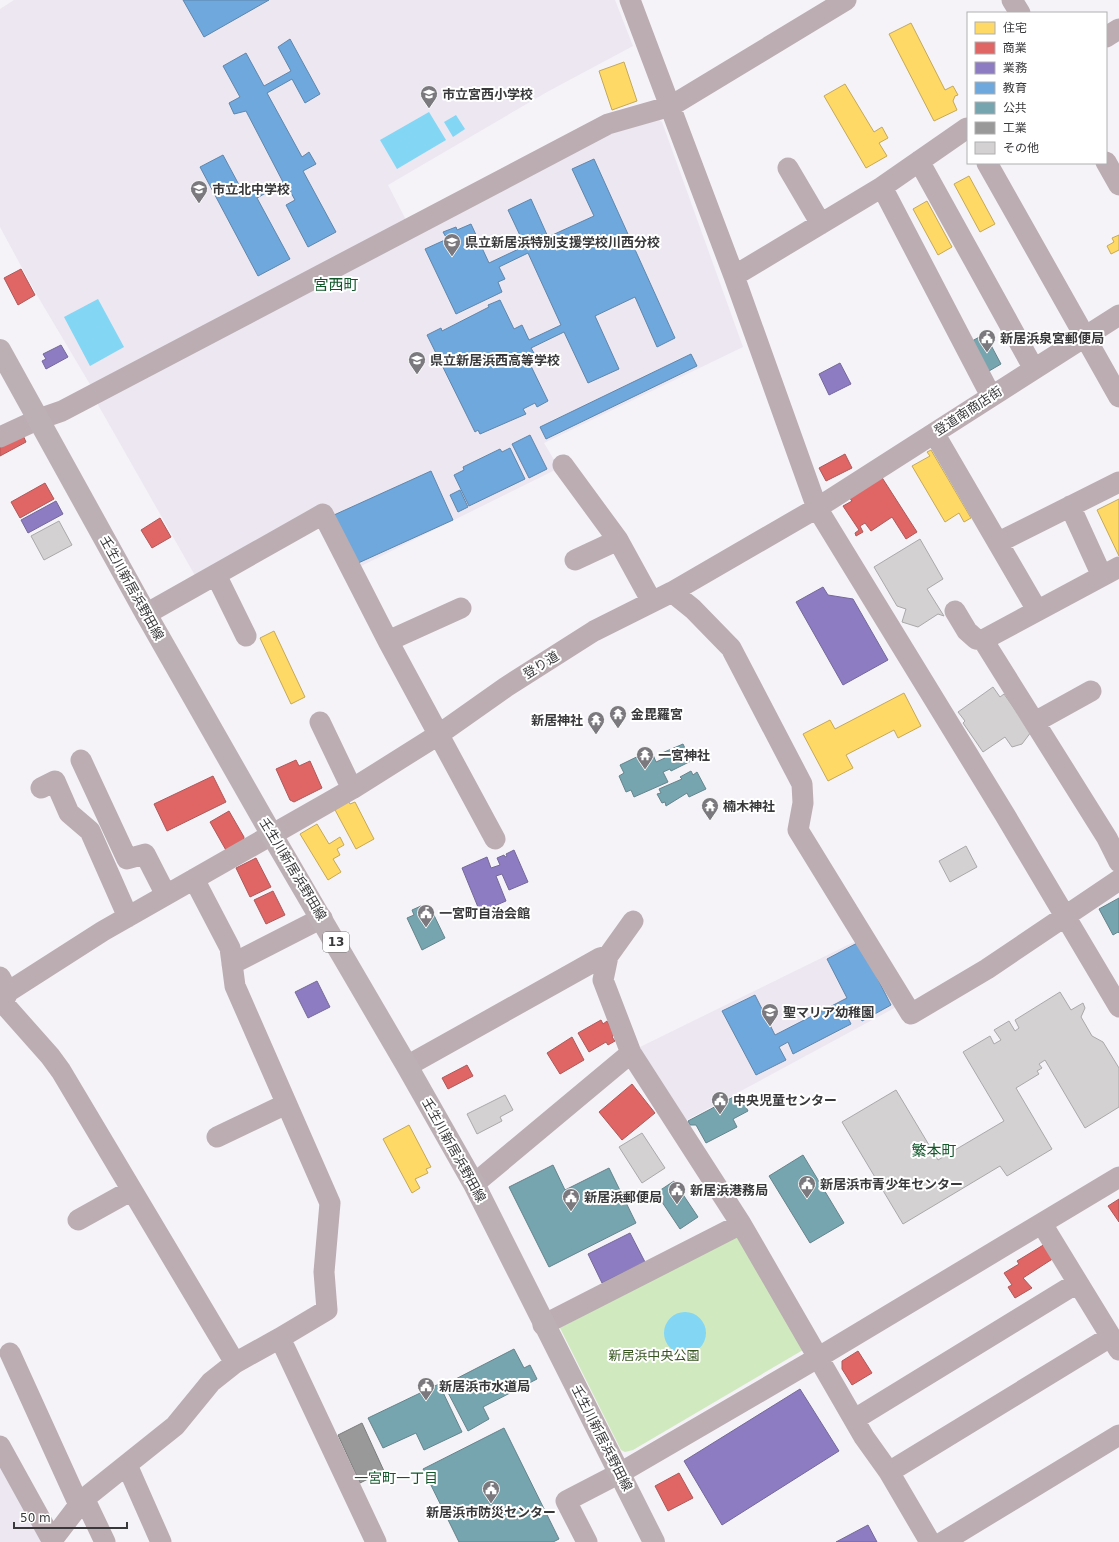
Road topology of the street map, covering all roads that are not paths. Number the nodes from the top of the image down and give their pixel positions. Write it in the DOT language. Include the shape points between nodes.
graph roads {
  1 [pos="630,0"];
  2 [pos="846,0"];
  3 [pos="1012,0"];
  4 [pos="1019,12"];
  5 [pos="1119,29"];
  6 [pos="1107,36"];
  7 [pos="671,106"];
  8 [pos="967,129"];
  9 [pos="919,160"];
  10 [pos="988,164"];
  11 [pos="1107,164"];
  12 [pos="788,168"];
  13 [pos="1119,185"];
  14 [pos="882,187"];
  15 [pos="821,224"];
  16 [pos="734,276"];
  17 [pos="1119,315"];
  18 [pos="1084,337"];
  19 [pos="0,350"];
  20 [pos="1034,368"];
  21 [pos="991,396"];
  22 [pos="1119,397"];
  23 [pos="39,419"];
  24 [pos="934,433"];
  25 [pos="0,437"];
  26 [pos="563,465"];
  27 [pos="1119,482"];
  28 [pos="1070,506"];
  29 [pos="817,508"];
  30 [pos="618,540"];
  31 [pos="998,542"];
  32 [pos="575,560"];
  33 [pos="1111,571"];
  34 [pos="216,575"];
  35 [pos="672,592"];
  36 [pos="652,602"];
  37 [pos="462,608"];
  38 [pos="1037,610"];
  39 [pos="955,611"];
  40 [pos="146,614"];
  41 [pos="246,636"];
  42 [pos="983,640"];
  43 [pos="388,641"];
  44 [pos="1091,691"];
  45 [pos="320,722"];
  46 [pos="1035,722"];
  47 [pos="438,735"];
  48 [pos="81,760"];
  49 [pos="41,788"];
  50 [pos="352,789"];
  51 [pos="272,835"];
  52 [pos="495,839"];
  53 [pos="1119,862"];
  54 [pos="194,880"];
  55 [pos="1119,880"];
  56 [pos="166,895"];
  57 [pos="128,917"];
  58 [pos="1066,917"];
  59 [pos="322,918"];
  60 [pos="633,921"];
  61 [pos="608,956"];
  62 [pos="232,964"];
  63 [pos="3,989"];
  64 [pos="1119,1007"];
  65 [pos="631,1053"];
  66 [pos="408,1066"];
  67 [pos="286,1104"];
  68 [pos="217,1137"];
  69 [pos="1119,1177"];
  70 [pos="474,1184"];
  71 [pos="132,1190"];
  72 [pos="78,1220"];
  73 [pos="742,1224"];
  74 [pos="1042,1224"];
  75 [pos="1077,1283"];
  76 [pos="543,1325"];
  77 [pos="280,1338"];
  78 [pos="1115,1344"];
  79 [pos="10,1353"];
  80 [pos="819,1357"];
  81 [pos="235,1363"];
  82 [pos="855,1419"];
  83 [pos="1119,1435"];
  84 [pos="0,1446"];
  85 [pos="127,1465"];
  86 [pos="889,1472"];
  87 [pos="620,1473"];
  88 [pos="82,1502"];
  89 [pos="53,1541"];
  90 [pos="584,1541"];
  91 [pos="104,1542"];
  92 [pos="161,1542"];
  93 [pos="376,1542"];
  94 [pos="654,1542"];
  95 [pos="930,1542"];
  96 [pos="943,1542"];
  1 -- 7 [label="street"];
  2 -- 7 [label="street"];
  3 -- 4 [label="street"];
  5 -- 6 [label="street"];
  7 -- 16 [label="street"];
  7 -- 23 [label="street" via="608,124 76,404"];
  8 -- 9 [label="street"];
  9 -- 14 [label="street"];
  9 -- 20 [label="street"];
  10 -- 18 [label="street"];
  11 -- 13 [label="street"];
  12 -- 15 [label="street"];
  14 -- 15 [label="street"];
  14 -- 21 [label="street"];
  15 -- 16 [label="street"];
  16 -- 29 [label="street"];
  17 -- 18 [label="street, 登道南商店街"];
  18 -- 20 [label="street, 登道南商店街"];
  18 -- 22 [label="street"];
  19 -- 23 [label="main road, 壬生川新居浜野田線 / 13"];
  20 -- 21 [label="street, 登道南商店街"];
  21 -- 24 [label="street, 登道南商店街"];
  23 -- 25 [label="street"];
  23 -- 40 [label="main road, 壬生川新居浜野田線 / 13"];
  24 -- 29 [label="street, 登道南商店街"];
  24 -- 31 [label="street"];
  26 -- 30 [label="street"];
  27 -- 28 [label="street"];
  28 -- 31 [label="street"];
  28 -- 33 [label="street"];
  29 -- 35 [label="street, 登り道"];
  29 -- 58 [label="street"];
  30 -- 32 [label="street"];
  30 -- 36 [label="street"];
  31 -- 38 [label="street"];
  33 -- 38 [label="street"];
  34 -- 40 [label="street"];
  34 -- 41 [label="street"];
  34 -- 43 [label="street" via="322,514"];
  35 -- 36 [label="street, 登り道"];
  35 -- 58 [label="street" via="693,609 731,648 802,784 803,803 798,830 911,1014 987,969"];
  36 -- 47 [label="street, 登り道" via="594,631 506,687"];
  37 -- 43 [label="street"];
  38 -- 42 [label="street"];
  39 -- 42 [label="street" via="967,631 976,639"];
  40 -- 51 [label="main road, 壬生川新居浜野田線 / 13"];
  42 -- 46 [label="street"];
  43 -- 47 [label="street"];
  44 -- 46 [label="street"];
  45 -- 50 [label="street"];
  46 -- 53 [label="street" via="1107,838"];
  47 -- 50 [label="street, 登り道"];
  47 -- 52 [label="street"];
  48 -- 56 [label="street" via="127,859 145,854"];
  49 -- 57 [label="street" via="55,781 69,813 90,831"];
  50 -- 51 [label="street, 登り道"];
  51 -- 54 [label="street, 登り道"];
  51 -- 59 [label="main road, 壬生川新居浜野田線 / 13"];
  54 -- 56 [label="street, 登り道"];
  54 -- 62 [label="street" via="230,948"];
  55 -- 58 [label="street"];
  56 -- 57 [label="street, 登り道"];
  57 -- 63 [label="street, 登り道"];
  58 -- 64 [label="street"];
  59 -- 62 [label="street"];
  59 -- 66 [label="main road, 壬生川新居浜野田線 / 13"];
  60 -- 61 [label="street"];
  61 -- 65 [label="street" via="603,980"];
  61 -- 66 [label="street" via="600,958"];
  62 -- 67 [label="street" via="235,986"];
  63 -- 71 [label="street" via="3,1003 61,1071"];
  65 -- 70 [label="street"];
  65 -- 73 [label="street"];
  66 -- 70 [label="main road, 壬生川新居浜野田線 / 13"];
  67 -- 68 [label="street"];
  67 -- 77 [label="street" via="330,1203 324,1272 327,1310"];
  69 -- 74 [label="street"];
  70 -- 76 [label="main road, 壬生川新居浜野田線 / 13"];
  71 -- 72 [label="street"];
  71 -- 81 [label="street"];
  73 -- 76 [label="street"];
  73 -- 80 [label="street"];
  74 -- 75 [label="street"];
  74 -- 80 [label="street"];
  75 -- 78 [label="street"];
  75 -- 82 [label="street"];
  76 -- 87 [label="main road, 壬生川新居浜野田線 / 13"];
  77 -- 81 [label="street"];
  77 -- 93 [label="street"];
  78 -- 86 [label="street"];
  79 -- 88 [label="street"];
  80 -- 82 [label="street"];
  80 -- 87 [label="street"];
  81 -- 85 [label="street" via="211,1382 175,1426"];
  82 -- 86 [label="street" via="864,1437"];
  83 -- 96 [label="street"];
  84 -- 89 [label="street"];
  85 -- 88 [label="street"];
  85 -- 92 [label="street"];
  86 -- 95 [label="street"];
  87 -- 90 [label="street" via="566,1501"];
  87 -- 94 [label="main road, 壬生川新居浜野田線 / 13"];
  88 -- 89 [label="street"];
  88 -- 91 [label="street"];
}
